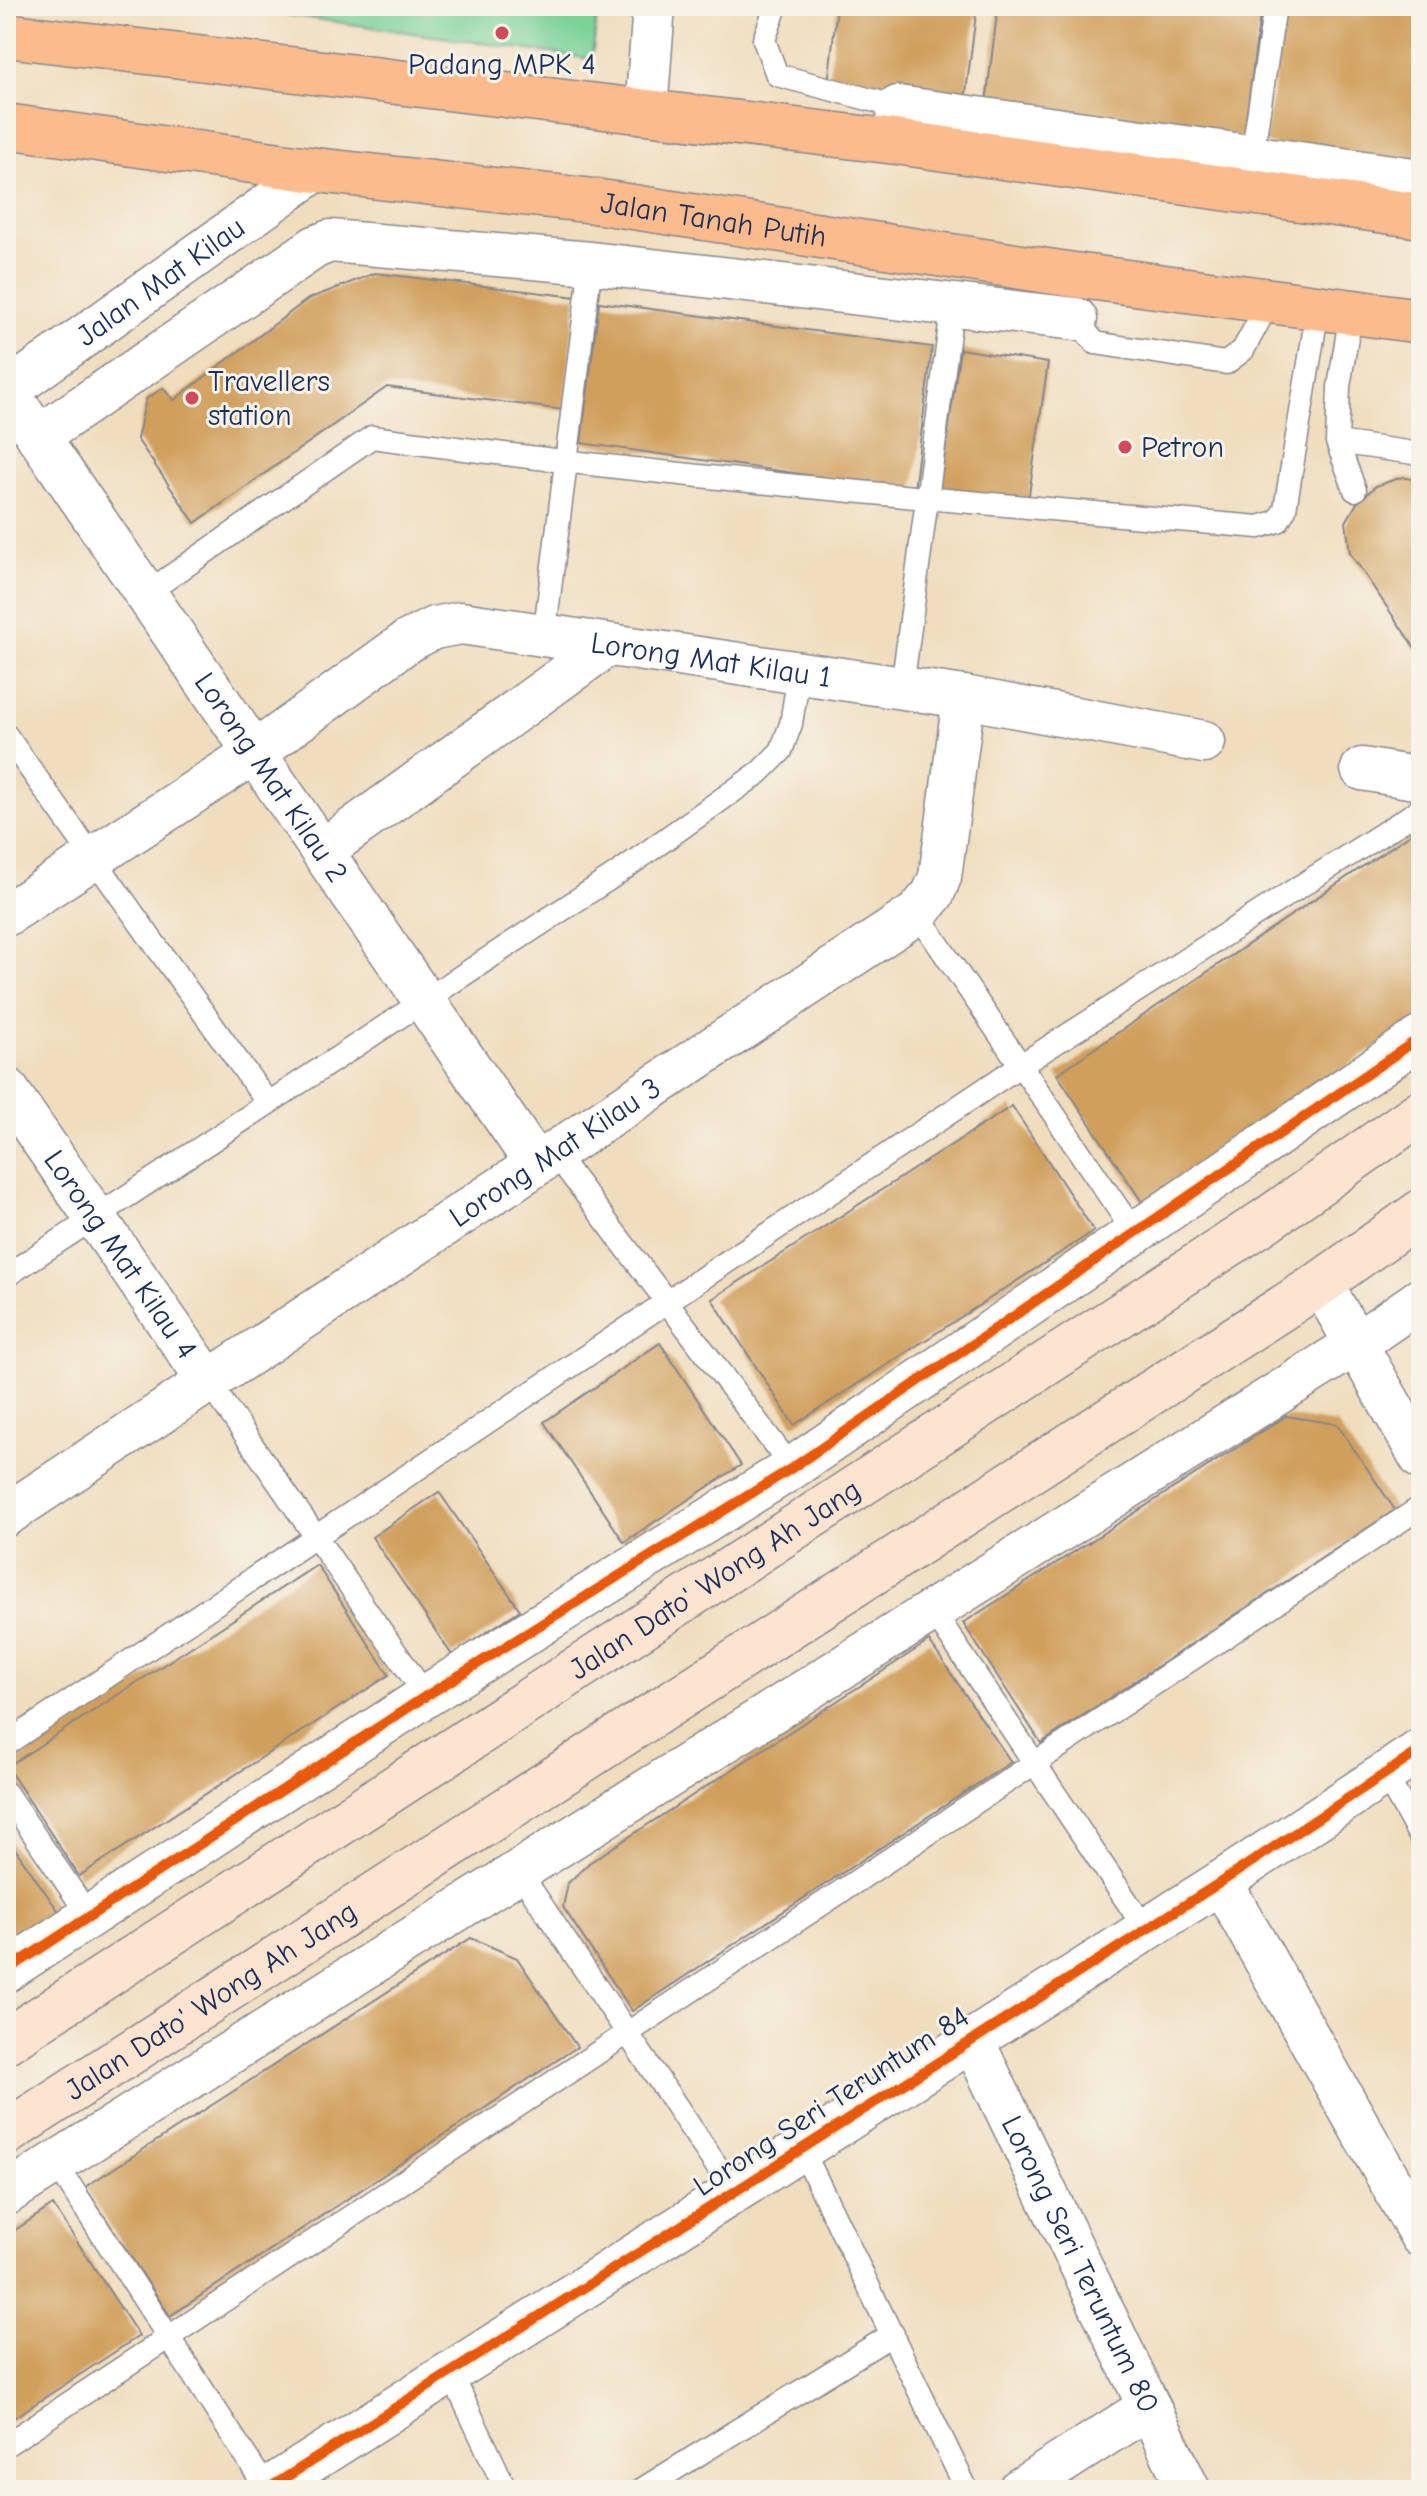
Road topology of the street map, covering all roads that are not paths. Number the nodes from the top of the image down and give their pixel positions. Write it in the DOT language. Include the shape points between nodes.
graph roads {
  1 [pos="654,6"];
  2 [pos="776,6"];
  3 [pos="1275,6"];
  4 [pos="6,35"];
  5 [pos="646,112"];
  6 [pos="897,124"];
  7 [pos="6,126"];
  8 [pos="1252,156"];
  9 [pos="316,170"];
  10 [pos="1421,180"];
  11 [pos="594,201"];
  12 [pos="1421,216"];
  13 [pos="591,263"];
  14 [pos="1074,275"];
  15 [pos="953,302"];
  16 [pos="1269,302"];
  17 [pos="1334,310"];
  18 [pos="1076,319"];
  19 [pos="1421,321"];
  20 [pos="6,391"];
  21 [pos="38,437"];
  22 [pos="1337,442"];
  23 [pos="1421,454"];
  24 [pos="566,463"];
  25 [pos="1355,490"];
  26 [pos="926,501"];
  27 [pos="145,594"];
  28 [pos="544,637"];
  29 [pos="606,646"];
  30 [pos="799,673"];
  31 [pos="902,688"];
  32 [pos="964,697"];
  33 [pos="6,735"];
  34 [pos="1204,742"];
  35 [pos="254,753"];
  36 [pos="1362,769"];
  37 [pos="1421,779"];
  38 [pos="1421,809"];
  39 [pos="322,851"];
  40 [pos="93,858"];
  41 [pos="917,913"];
  42 [pos="6,915"];
  43 [pos="425,1002"];
  44 [pos="1421,1037"];
  45 [pos="1021,1065"];
  46 [pos="1356,1084"];
  47 [pos="6,1088"];
  48 [pos="267,1102"];
  49 [pos="1404,1124"];
  50 [pos="545,1158"];
  51 [pos="1421,1212"];
  52 [pos="96,1219"];
  53 [pos="1134,1232"];
  54 [pos="6,1276"];
  55 [pos="1321,1283"];
  56 [pos="1421,1299"];
  57 [pos="668,1302"];
  58 [pos="1356,1344"];
  59 [pos="208,1381"];
  60 [pos="1409,1410"];
  61 [pos="1421,1458"];
  62 [pos="792,1468"];
  63 [pos="829,1507"];
  64 [pos="1421,1507"];
  65 [pos="6,1515"];
  66 [pos="318,1536"];
  67 [pos="933,1611"];
  68 [pos="426,1696"];
  69 [pos="6,1744"];
  70 [pos="1421,1750"];
  71 [pos="1035,1763"];
  72 [pos="1385,1774"];
  73 [pos="6,1793"];
  74 [pos="1421,1838"];
  75 [pos="520,1873"];
  76 [pos="1221,1882"];
  77 [pos="89,1916"];
  78 [pos="1146,1930"];
  79 [pos="6,1971"];
  80 [pos="628,2033"];
  81 [pos="972,2039"];
  82 [pos="6,2041"];
  83 [pos="6,2133"];
  84 [pos="801,2147"];
  85 [pos="55,2162"];
  86 [pos="734,2192"];
  87 [pos="6,2194"];
  88 [pos="1421,2236"];
  89 [pos="893,2334"];
  90 [pos="166,2338"];
  91 [pos="451,2373"];
  92 [pos="1149,2407"];
  93 [pos="6,2445"];
  94 [pos="280,2486"];
  95 [pos="506,2490"];
  96 [pos="641,2490"];
  97 [pos="967,2490"];
  98 [pos="1019,2490"];
  99 [pos="1189,2490"];
  1 -- 5 [label="street"];
  2 -- 6 [label="lane" via="764,40 777,75"];
  3 -- 8 [label="lane"];
  4 -- 5 [label="highway"];
  5 -- 6 [label="highway"];
  6 -- 8 [label="street"];
  6 -- 12 [label="highway"];
  7 -- 9 [label="highway, Jalan Tanah Putih"];
  8 -- 10 [label="street"];
  9 -- 11 [label="highway, Jalan Tanah Putih"];
  9 -- 20 [label="street, Jalan Mat Kilau"];
  11 -- 13 [label="street"];
  11 -- 14 [label="highway, Jalan Tanah Putih"];
  13 -- 15 [label="street"];
  13 -- 21 [label="street" via="322,242"];
  13 -- 24 [label="lane"];
  14 -- 16 [label="highway, Jalan Tanah Putih"];
  14 -- 18 [label="lane"];
  15 -- 18 [label="street"];
  15 -- 26 [label="lane"];
  16 -- 17 [label="highway, Jalan Tanah Putih"];
  16 -- 18 [label="lane" via="1243,350 1226,363 1103,345"];
  17 -- 19 [label="highway, Jalan Tanah Putih"];
  17 -- 22 [label="lane"];
  17 -- 26 [label="lane" via="1278,521 1259,527"];
  20 -- 21 [label="street, Lorong Mat Kilau 2"];
  21 -- 27 [label="street, Lorong Mat Kilau 2"];
  22 -- 23 [label="lane"];
  22 -- 25 [label="lane"];
  24 -- 26 [label="lane"];
  24 -- 27 [label="lane" via="372,437"];
  24 -- 28 [label="lane"];
  26 -- 31 [label="lane"];
  27 -- 35 [label="street, Lorong Mat Kilau 2"];
  28 -- 29 [label="street, Lorong Mat Kilau 1"];
  28 -- 35 [label="street, Lorong Mat Kilau 1" via="461,623 434,628 408,641"];
  29 -- 30 [label="street, Lorong Mat Kilau 1"];
  29 -- 39 [label="street"];
  30 -- 31 [label="street, Lorong Mat Kilau 1"];
  30 -- 43 [label="lane" via="781,751 760,772"];
  31 -- 32 [label="street, Lorong Mat Kilau 1"];
  32 -- 34 [label="street, Lorong Mat Kilau 1"];
  32 -- 41 [label="street, Lorong Mat Kilau 3" via="940,877"];
  33 -- 40 [label="lane"];
  35 -- 39 [label="street, Lorong Mat Kilau 2"];
  35 -- 40 [label="street, Lorong Mat Kilau 1"];
  36 -- 37 [label="street"];
  38 -- 45 [label="lane"];
  39 -- 43 [label="street, Lorong Mat Kilau 2"];
  40 -- 42 [label="street, Lorong Mat Kilau 1"];
  40 -- 48 [label="lane"];
  41 -- 45 [label="lane"];
  41 -- 50 [label="street, Lorong Mat Kilau 3"];
  43 -- 48 [label="lane"];
  43 -- 50 [label="street, Lorong Mat Kilau 2"];
  44 -- 46 [label="street"];
  45 -- 53 [label="lane"];
  45 -- 57 [label="lane"];
  46 -- 49 [label="street"];
  46 -- 53 [label="street"];
  47 -- 52 [label="street, Lorong Mat Kilau 4"];
  48 -- 52 [label="lane"];
  49 -- 63 [label="main road, Jalan Dato' Wong Ah Jang"];
  50 -- 57 [label="lane"];
  50 -- 59 [label="street, Lorong Mat Kilau 3"];
  51 -- 55 [label="main road, Jalan Dato' Wong Ah Jang"];
  52 -- 54 [label="lane"];
  52 -- 59 [label="street, Lorong Mat Kilau 4"];
  53 -- 62 [label="street"];
  55 -- 58 [label="street"];
  55 -- 83 [label="main road, Jalan Dato' Wong Ah Jang"];
  56 -- 58 [label="street"];
  57 -- 62 [label="lane"];
  57 -- 66 [label="lane"];
  58 -- 60 [label="street"];
  58 -- 67 [label="street"];
  59 -- 65 [label="street, Lorong Mat Kilau 3"];
  59 -- 66 [label="lane"];
  60 -- 61 [label="street"];
  62 -- 63 [label="street"];
  62 -- 68 [label="street"];
  63 -- 82 [label="main road, Jalan Dato' Wong Ah Jang"];
  64 -- 71 [label="lane"];
  66 -- 68 [label="lane"];
  66 -- 69 [label="lane"];
  67 -- 71 [label="lane"];
  67 -- 75 [label="street"];
  68 -- 77 [label="street"];
  70 -- 72 [label="street, Lorong Seri Teruntum 84"];
  71 -- 78 [label="lane"];
  71 -- 80 [label="lane"];
  72 -- 74 [label="lane"];
  72 -- 76 [label="street, Lorong Seri Teruntum 84"];
  73 -- 77 [label="lane"];
  75 -- 80 [label="lane"];
  75 -- 85 [label="street"];
  76 -- 78 [label="street, Lorong Seri Teruntum 84"];
  76 -- 88 [label="street"];
  77 -- 79 [label="street"];
  78 -- 81 [label="street, Lorong Seri Teruntum 84"];
  80 -- 86 [label="lane"];
  80 -- 90 [label="lane"];
  81 -- 84 [label="street, Lorong Seri Teruntum 84"];
  81 -- 92 [label="street, Lorong Seri Teruntum 80"];
  84 -- 86 [label="street, Lorong Seri Teruntum 84"];
  84 -- 89 [label="lane"];
  85 -- 87 [label="street"];
  85 -- 90 [label="lane"];
  86 -- 91 [label="street, Lorong Seri Teruntum 84"];
  89 -- 96 [label="lane"];
  89 -- 97 [label="lane"];
  90 -- 93 [label="lane"];
  90 -- 94 [label="lane"];
  91 -- 94 [label="street, Lorong Seri Teruntum 84"];
  91 -- 95 [label="lane"];
  92 -- 98 [label="street"];
  92 -- 99 [label="street, Lorong Seri Teruntum 80"];
}
